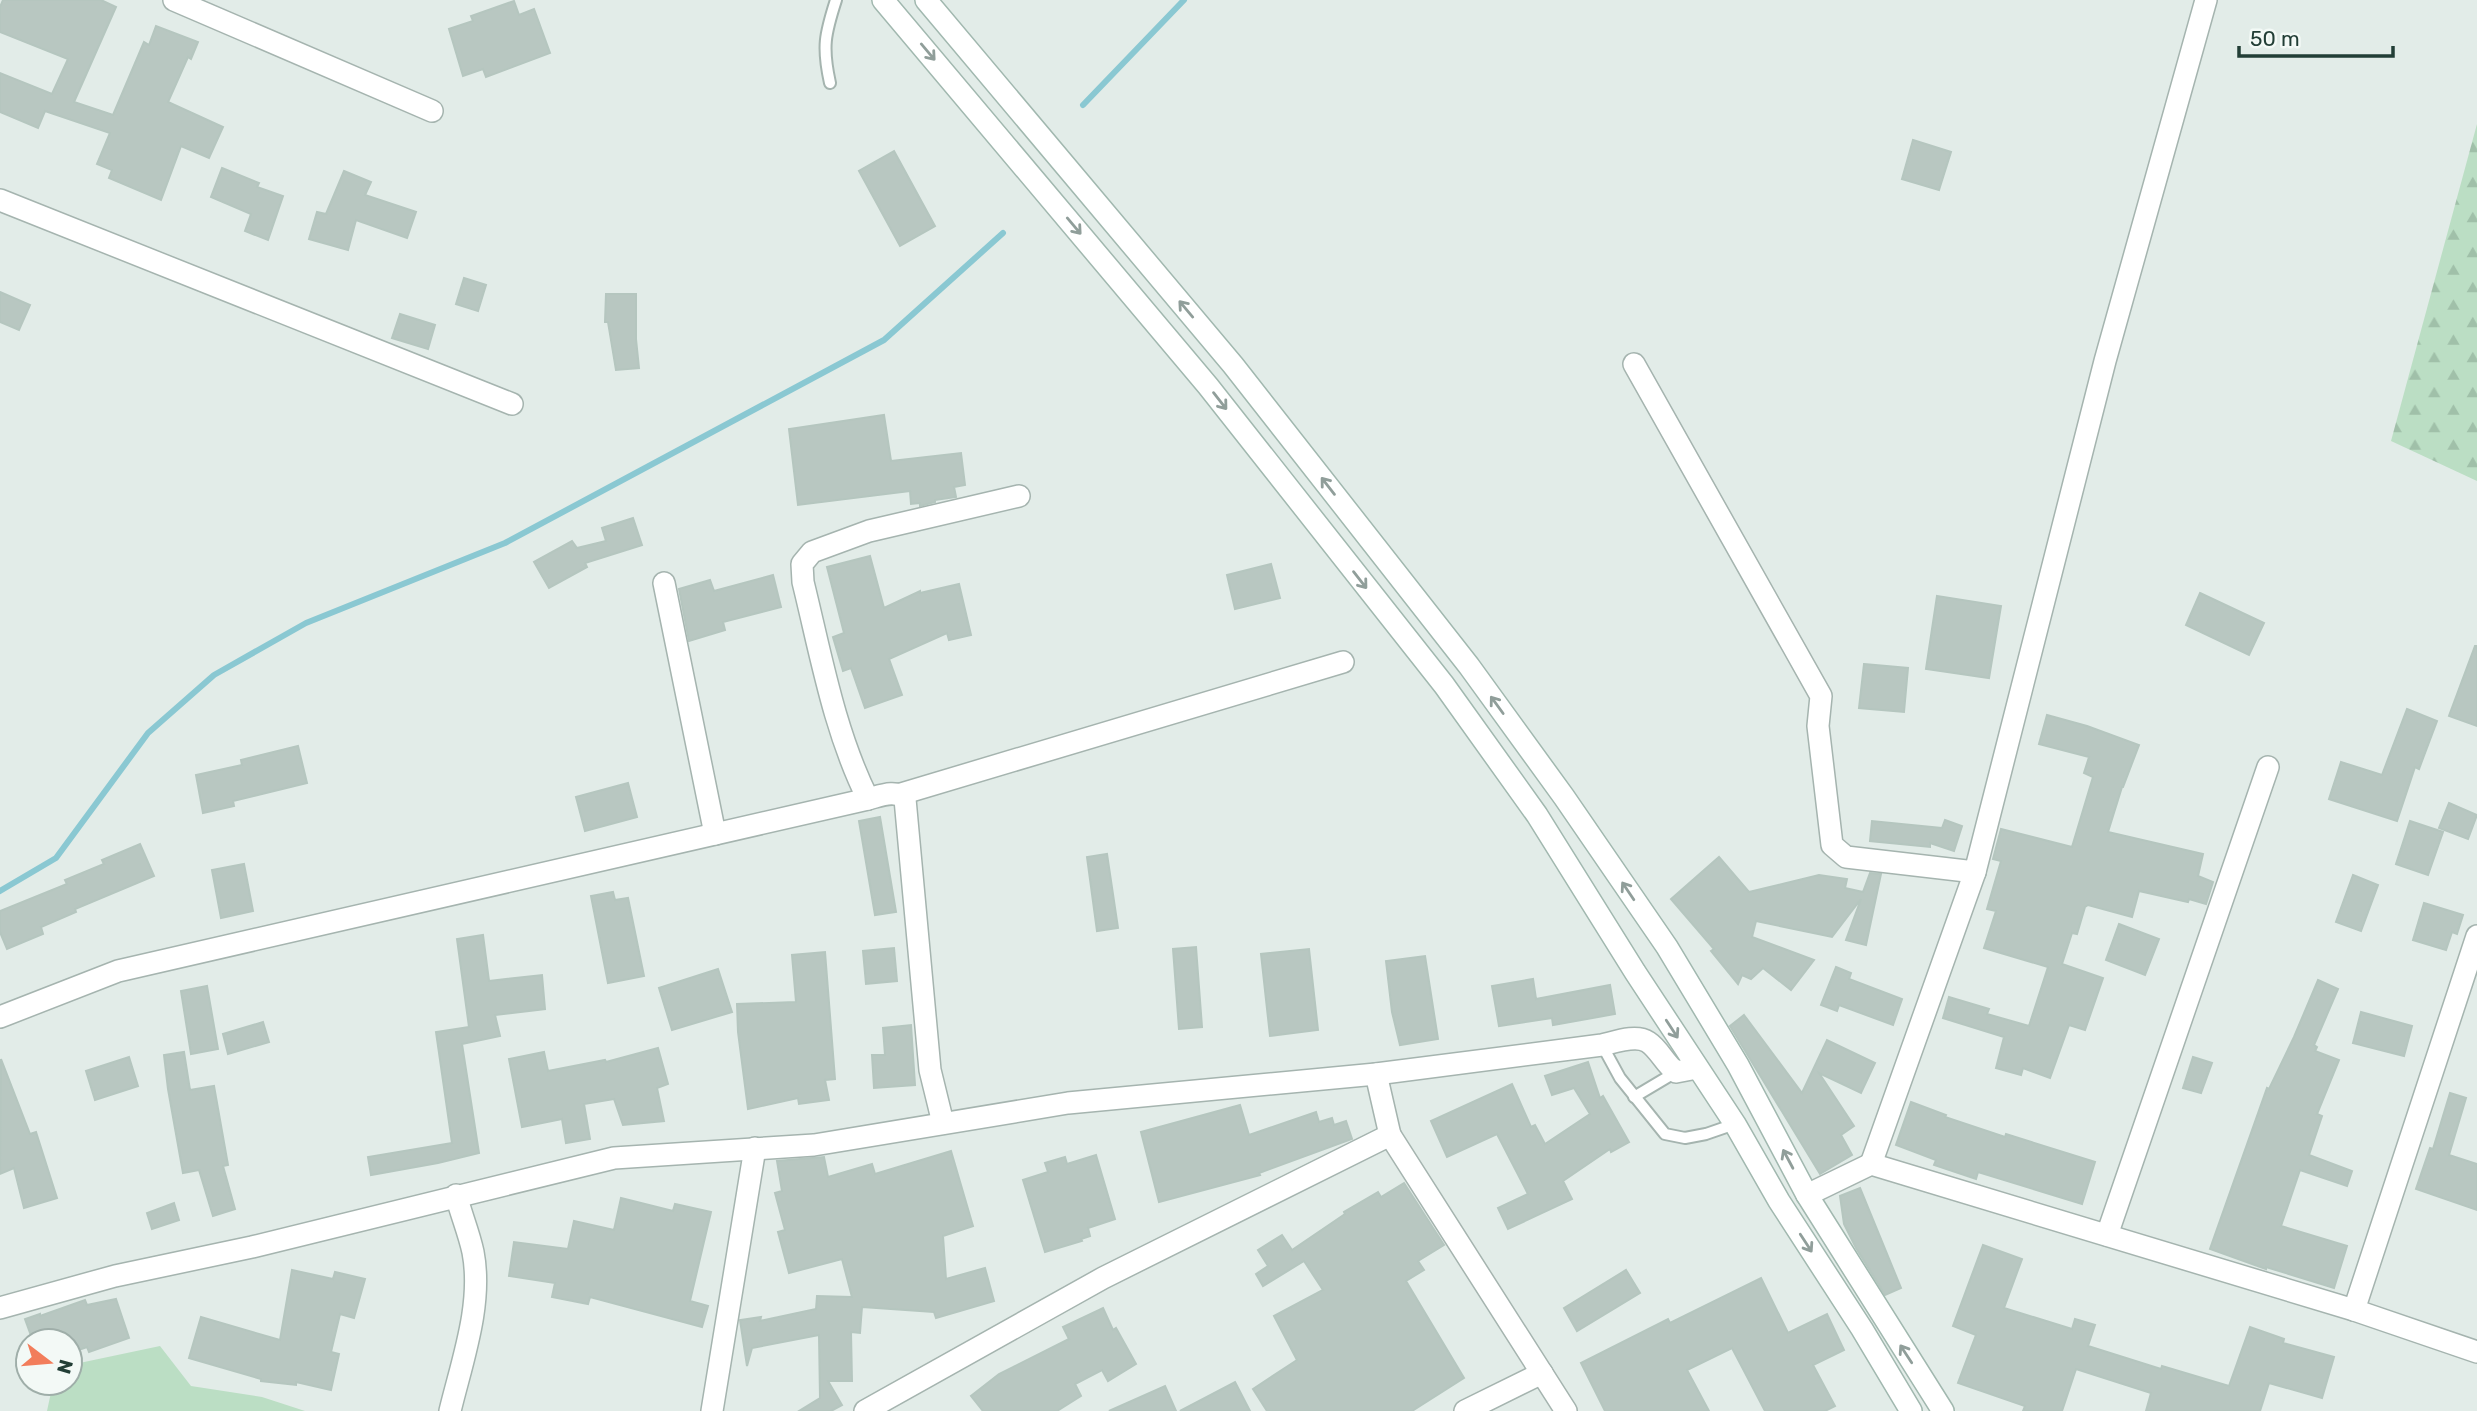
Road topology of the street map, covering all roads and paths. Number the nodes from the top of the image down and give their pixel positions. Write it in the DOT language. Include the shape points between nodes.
graph roads {
  1 [pos="174,0"];
  2 [pos="836,0"];
  3 [pos="883,0"];
  4 [pos="926,0"];
  5 [pos="2206,0"];
  6 [pos="830,83"];
  7 [pos="432,111"];
  8 [pos="0,200"];
  9 [pos="1634,364"];
  10 [pos="512,404"];
  11 [pos="1019,496"];
  12 [pos="664,583"];
  13 [pos="1343,662"];
  14 [pos="2268,767"];
  15 [pos="901,794"];
  16 [pos="868,799"];
  17 [pos="715,834"];
  18 [pos="1975,872"];
  19 [pos="2477,936"];
  20 [pos="0,1017"];
  21 [pos="1602,1045"];
  22 [pos="1697,1068"];
  23 [pos="1676,1072"];
  24 [pos="1376,1074"];
  25 [pos="1634,1097"];
  26 [pos="943,1123"];
  27 [pos="1735,1124"];
  28 [pos="1390,1135"];
  29 [pos="755,1148"];
  30 [pos="1871,1164"];
  31 [pos="456,1195"];
  32 [pos="1807,1195"];
  33 [pos="2107,1235"];
  34 [pos="0,1308"];
  35 [pos="2354,1310"];
  36 [pos="2477,1352"];
  37 [pos="1542,1373"];
  38 [pos="1930,1392"];
  39 [pos="1909,1408"];
  40 [pos="450,1411"];
  41 [pos="712,1411"];
  42 [pos="865,1411"];
  43 [pos="1465,1411"];
  44 [pos="1566,1411"];
  45 [pos="1943,1411"];
  1 -- 7 [label="street"];
  2 -- 6 [label="lane" via="824,43"];
  3 -- 22 [label="street, one-way" via="1208,386 1444,685 1536,815"];
  32 -- 4 [label="street, one-way" via="1738,1065 1667,947 1469,666 1233,365"];
  5 -- 18 [label="street" via="2105,361"];
  8 -- 10 [label="street"];
  9 -- 18 [label="street" via="1821,696 1818,726 1832,845 1846,857"];
  11 -- 16 [label="street" via="869,531 812,552 802,564 837,721"];
  12 -- 17 [label="street"];
  13 -- 15 [label="street"];
  14 -- 33 [label="street"];
  15 -- 16 [label="street"];
  15 -- 26 [label="street" via="930,1070"];
  16 -- 17 [label="street"];
  17 -- 20 [label="street" via="118,971"];
  18 -- 30 [label="street"];
  19 -- 35 [label="street"];
  21 -- 23 [label="street" via="1633,1039 1647,1042"];
  21 -- 24 [label="street"];
  21 -- 25 [label="lane"];
  22 -- 23 [label="street"];
  22 -- 27 [label="street"];
  23 -- 25 [label="lane"];
  24 -- 26 [label="street" via="1068,1103"];
  24 -- 28 [label="street"];
  25 -- 27 [label="lane" via="1665,1134 1685,1138"];
  26 -- 29 [label="street" via="814,1145"];
  27 -- 39 [label="street, one-way"];
  28 -- 37 [label="street"];
  28 -- 42 [label="street" via="1104,1279"];
  29 -- 31 [label="street" via="614,1158"];
  29 -- 41 [label="street"];
  30 -- 32 [label="street"];
  30 -- 33 [label="street"];
  31 -- 34 [label="street"];
  31 -- 40 [label="street" via="473,1252 476,1288"];
  38 -- 32 [label="street, one-way"];
  33 -- 35 [label="street"];
  35 -- 36 [label="street"];
  37 -- 43 [label="street"];
  37 -- 44 [label="street"];
  38 -- 39 [label="street"];
  38 -- 45 [label="street"];
}
